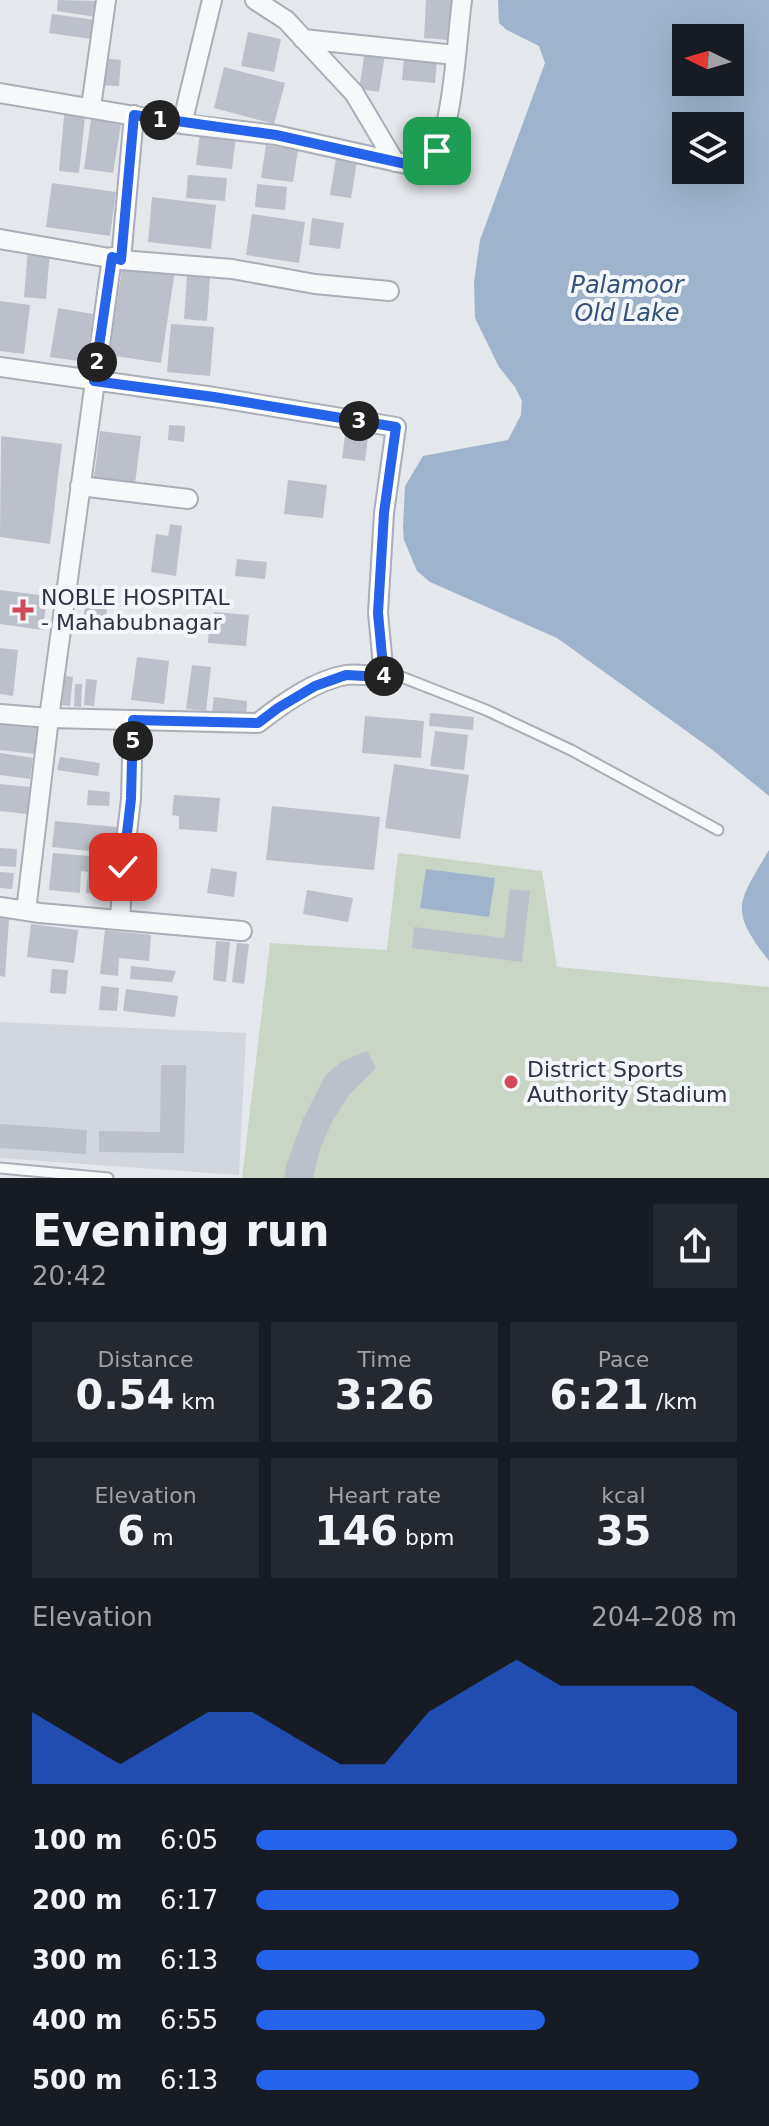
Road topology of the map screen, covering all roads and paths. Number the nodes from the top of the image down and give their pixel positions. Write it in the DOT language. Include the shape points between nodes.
graph roads {
  1 [pos="106,0"];
  2 [pos="212,0"];
  3 [pos="255,0"];
  4 [pos="462,0"];
  5 [pos="303,39"];
  6 [pos="455,55"];
  7 [pos="0,93"];
  8 [pos="91,107"];
  9 [pos="134,115"];
  10 [pos="182,124"];
  11 [pos="395,162"];
  12 [pos="0,239"];
  13 [pos="116,258"];
  14 [pos="389,291"];
  15 [pos="0,367"];
  16 [pos="94,381"];
  17 [pos="80,486"];
  18 [pos="188,499"];
  19 [pos="384,677"];
  20 [pos="0,714"];
  21 [pos="49,718"];
  22 [pos="133,720"];
  23 [pos="718,830"];
  24 [pos="0,907"];
  25 [pos="26,911"];
  26 [pos="120,920"];
  27 [pos="242,931"];
  28 [pos="0,1168"];
  29 [pos="108,1178"];
  1 -- 8 [label="street"];
  2 -- 10 [label="street"];
  3 -- 5 [label="street" via="286,20"];
  4 -- 6 [label="street"];
  5 -- 6 [label="street"];
  5 -- 11 [label="street" via="354,93"];
  6 -- 11 [label="street" via="447,122 437,151 425,164"];
  7 -- 8 [label="street"];
  8 -- 9 [label="street"];
  9 -- 10 [label="street"];
  9 -- 13 [label="street"];
  10 -- 11 [label="street" via="276,135"];
  12 -- 13 [label="street"];
  13 -- 14 [label="street"];
  13 -- 16 [label="street"];
  15 -- 16 [label="street"];
  16 -- 17 [label="street"];
  16 -- 19 [label="street" via="396,427 378,613"];
  17 -- 18 [label="street"];
  17 -- 21 [label="street"];
  19 -- 22 [label="street" via="346,675 315,686 258,723"];
  19 -- 23 [label="lane" via="399,676 486,710"];
  20 -- 21 [label="street"];
  21 -- 22 [label="street"];
  21 -- 25 [label="street"];
  22 -- 26 [label="street"];
  24 -- 25 [label="street"];
  25 -- 26 [label="street"];
  26 -- 27 [label="street"];
  28 -- 29 [label="lane"];
}
